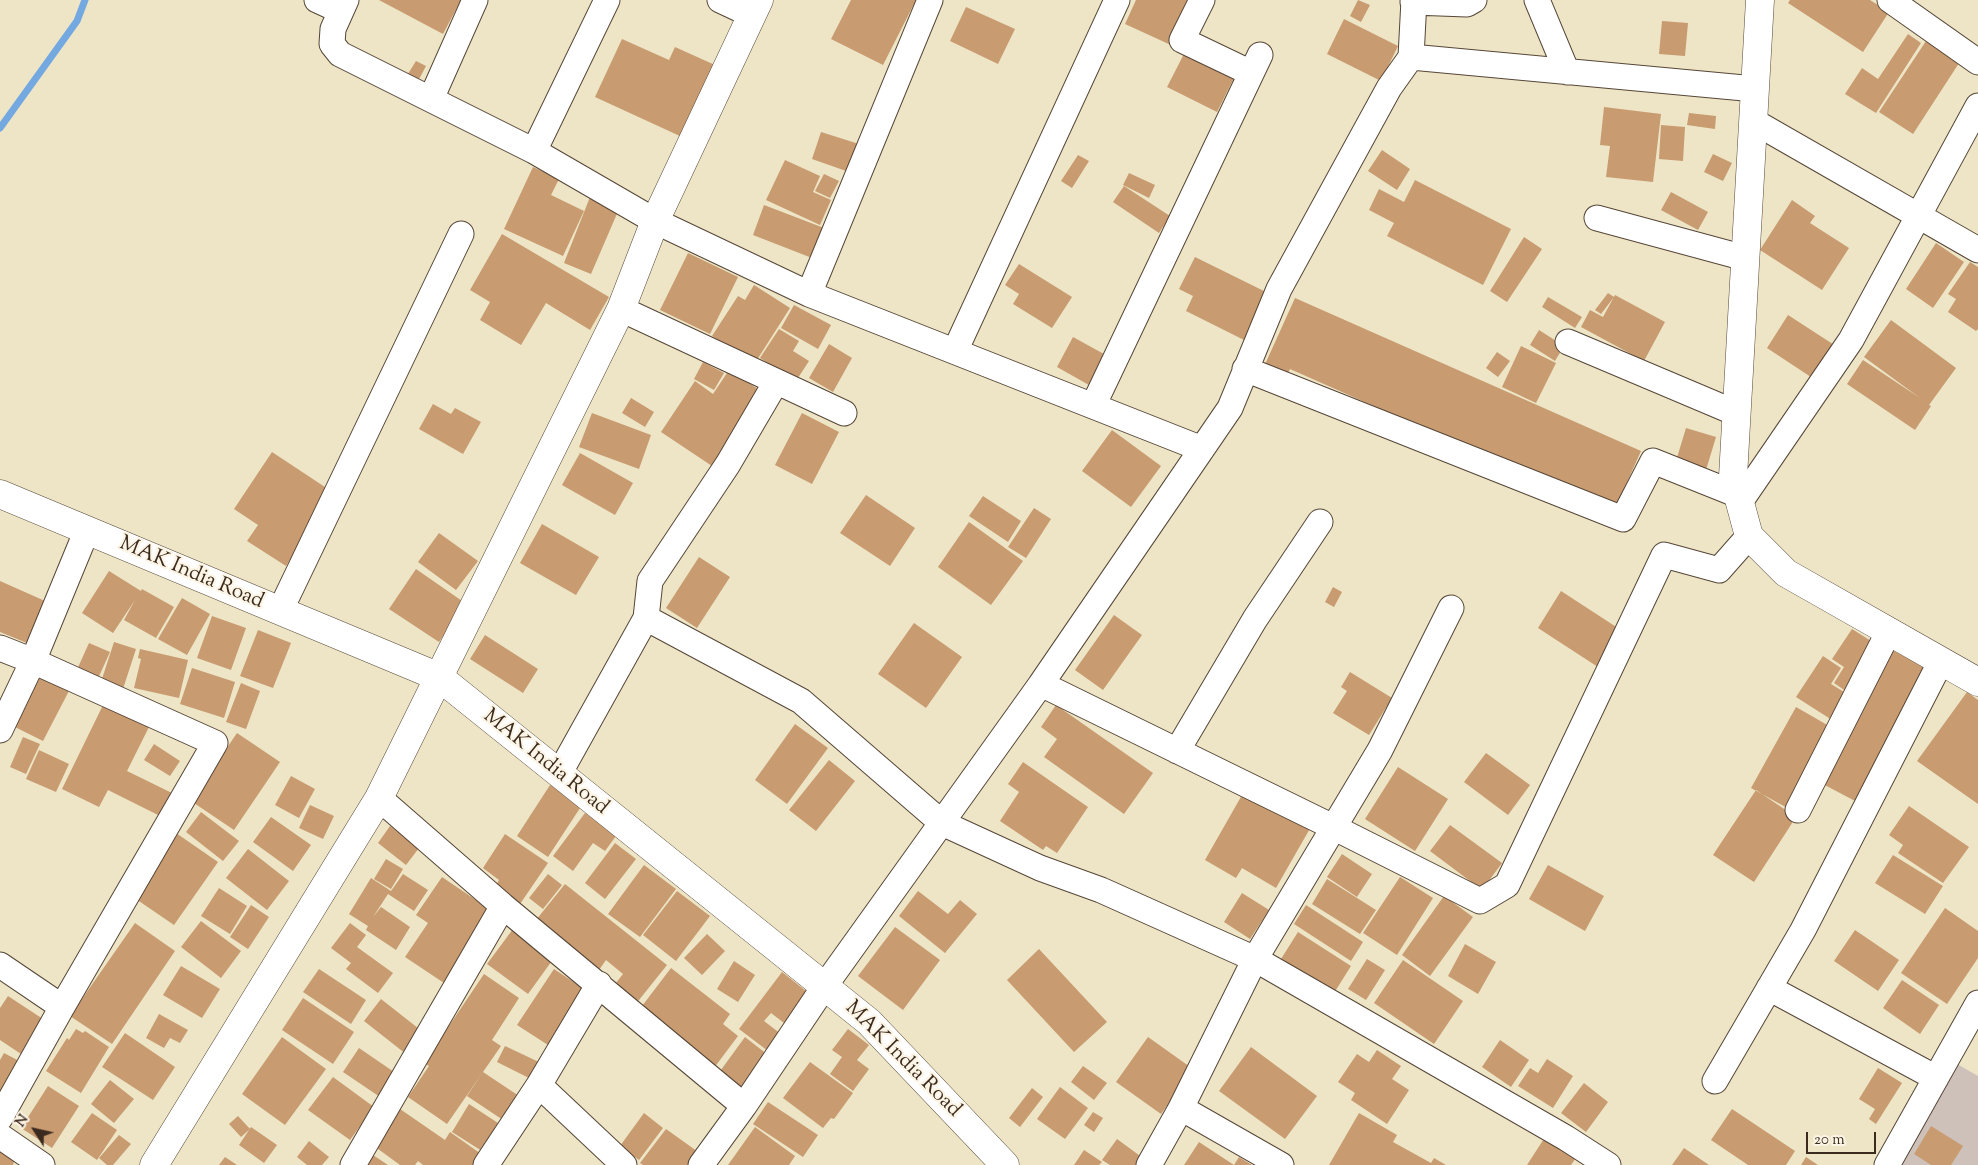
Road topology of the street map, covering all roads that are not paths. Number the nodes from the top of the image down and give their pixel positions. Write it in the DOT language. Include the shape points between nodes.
graph roads {
  1 [pos="317,0"];
  2 [pos="475,0"];
  3 [pos="607,0"];
  4 [pos="720,0"];
  5 [pos="930,0"];
  6 [pos="1117,0"];
  7 [pos="1202,0"];
  8 [pos="1474,0"];
  9 [pos="1537,0"];
  10 [pos="1760,0"];
  11 [pos="1890,0"];
  12 [pos="1414,1"];
  13 [pos="343,5"];
  14 [pos="756,8"];
  15 [pos="1411,57"];
  16 [pos="1978,62"];
  17 [pos="1567,72"];
  18 [pos="1755,89"];
  19 [pos="431,99"];
  20 [pos="1978,106"];
  21 [pos="1753,121"];
  22 [pos="534,151"];
  23 [pos="1918,216"];
  24 [pos="1597,218"];
  25 [pos="655,221"];
  26 [pos="461,234"];
  27 [pos="1978,250"];
  28 [pos="1745,258"];
  29 [pos="809,294"];
  30 [pos="621,309"];
  31 [pos="1568,342"];
  32 [pos="955,351"];
  33 [pos="1246,369"];
  34 [pos="776,382"];
  35 [pos="1093,406"];
  36 [pos="844,413"];
  37 [pos="1736,413"];
  38 [pos="1202,449"];
  39 [pos="0,494"];
  40 [pos="1739,499"];
  41 [pos="1320,522"];
  42 [pos="87,530"];
  43 [pos="1749,536"];
  44 [pos="1451,608"];
  45 [pos="280,611"];
  46 [pos="646,618"];
  47 [pos="1889,631"];
  48 [pos="0,648"];
  49 [pos="34,661"];
  50 [pos="1941,661"];
  51 [pos="439,677"];
  52 [pos="1978,682"];
  53 [pos="1041,684"];
  54 [pos="0,730"];
  55 [pos="1177,751"];
  56 [pos="559,774"];
  57 [pos="378,798"];
  58 [pos="1798,810"];
  59 [pos="942,822"];
  60 [pos="1333,827"];
  61 [pos="503,906"];
  62 [pos="1255,959"];
  63 [pos="0,965"];
  64 [pos="599,984"];
  65 [pos="824,987"];
  66 [pos="1769,988"];
  67 [pos="1978,1003"];
  68 [pos="62,1007"];
  69 [pos="1936,1078"];
  70 [pos="1715,1081"];
  71 [pos="539,1085"];
  72 [pos="744,1106"];
  73 [pos="1181,1108"];
  74 [pos="0,1118"];
  75 [pos="0,1136"];
  76 [pos="42,1165"];
  77 [pos="154,1165"];
  78 [pos="353,1165"];
  79 [pos="486,1165"];
  80 [pos="624,1165"];
  81 [pos="701,1165"];
  82 [pos="1005,1165"];
  83 [pos="1150,1165"];
  84 [pos="1281,1165"];
  85 [pos="1608,1165"];
  86 [pos="1887,1165"];
  1 -- 13 [label="street"];
  2 -- 19 [label="street"];
  3 -- 22 [label="street"];
  4 -- 14 [label="street"];
  5 -- 29 [label="street"];
  6 -- 32 [label="street"];
  7 -- 35 [label="street" via="1182,40 1256,64"];
  8 -- 12 [label="street" via="1467,4"];
  9 -- 17 [label="street"];
  10 -- 18 [label="street"];
  11 -- 16 [label="street"];
  12 -- 15 [label="street"];
  13 -- 19 [label="street" via="333,29 332,44 340,54"];
  14 -- 25 [label="street"];
  15 -- 17 [label="street"];
  15 -- 33 [label="street" via="1389,88 1279,290"];
  17 -- 18 [label="street"];
  18 -- 21 [label="street"];
  19 -- 22 [label="street"];
  20 -- 23 [label="street"];
  21 -- 23 [label="street"];
  21 -- 28 [label="street"];
  22 -- 25 [label="street"];
  23 -- 27 [label="street"];
  23 -- 40 [label="street" via="1851,340"];
  24 -- 28 [label="street"];
  25 -- 29 [label="street"];
  25 -- 30 [label="street"];
  26 -- 45 [label="street"];
  28 -- 37 [label="street"];
  29 -- 32 [label="street"];
  30 -- 34 [label="street"];
  30 -- 51 [label="street"];
  31 -- 37 [label="street"];
  32 -- 35 [label="street"];
  33 -- 38 [label="street" via="1230,408"];
  33 -- 40 [label="street" via="1623,519 1653,462"];
  34 -- 36 [label="street"];
  34 -- 46 [label="street" via="728,464 650,581"];
  35 -- 38 [label="street"];
  37 -- 40 [label="street" via="1733,477"];
  38 -- 53 [label="street"];
  39 -- 42 [label="street, MAK India Road"];
  40 -- 43 [label="street"];
  41 -- 55 [label="street" via="1255,619"];
  42 -- 45 [label="street, MAK India Road"];
  42 -- 49 [label="street"];
  43 -- 47 [label="street" via="1786,573"];
  43 -- 60 [label="street" via="1719,570 1664,555 1507,885 1480,901"];
  44 -- 60 [label="street" via="1380,750"];
  45 -- 51 [label="street, MAK India Road"];
  46 -- 56 [label="street"];
  46 -- 59 [label="street" via="801,700"];
  47 -- 50 [label="street"];
  47 -- 58 [label="street"];
  48 -- 49 [label="street"];
  49 -- 54 [label="street"];
  49 -- 68 [label="street" via="215,743"];
  50 -- 52 [label="street"];
  50 -- 66 [label="street" via="1803,930"];
  51 -- 56 [label="street, MAK India Road"];
  51 -- 57 [label="street"];
  53 -- 55 [label="street"];
  53 -- 59 [label="street"];
  55 -- 60 [label="street"];
  56 -- 65 [label="street, MAK India Road"];
  57 -- 61 [label="street"];
  57 -- 77 [label="street"];
  59 -- 62 [label="street" via="1040,868 1101,890"];
  59 -- 65 [label="street"];
  60 -- 62 [label="street"];
  61 -- 64 [label="street"];
  61 -- 78 [label="street"];
  62 -- 73 [label="street"];
  62 -- 85 [label="street"];
  63 -- 68 [label="street"];
  64 -- 71 [label="street"];
  64 -- 72 [label="street"];
  65 -- 72 [label="street"];
  65 -- 82 [label="street, MAK India Road" via="869,1022"];
  66 -- 69 [label="street"];
  66 -- 70 [label="street"];
  67 -- 69 [label="street"];
  68 -- 74 [label="street"];
  69 -- 86 [label="street"];
  71 -- 79 [label="street"];
  71 -- 80 [label="street"];
  72 -- 81 [label="street"];
  73 -- 83 [label="street"];
  73 -- 84 [label="street"];
  75 -- 76 [label="street"];
}
